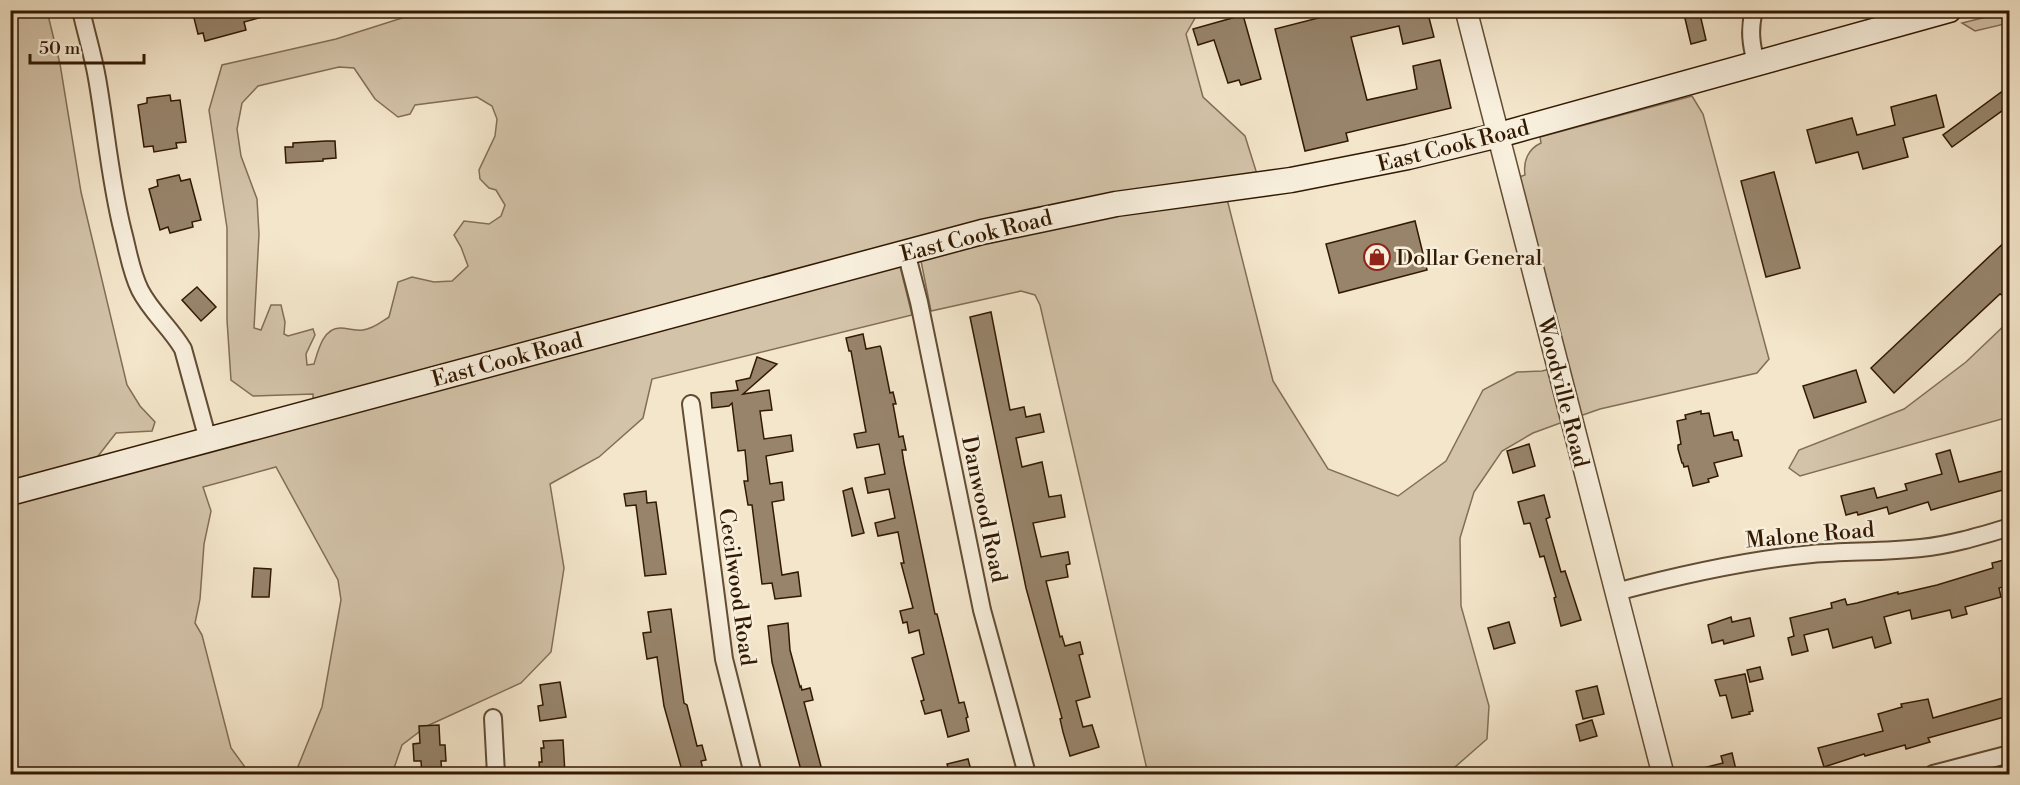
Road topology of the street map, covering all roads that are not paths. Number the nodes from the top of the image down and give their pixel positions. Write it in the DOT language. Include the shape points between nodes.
graph roads {
  1 [pos="81,10"];
  2 [pos="1466,10"];
  3 [pos="1754,10"];
  4 [pos="1949,10"];
  5 [pos="1756,63"];
  6 [pos="1499,135"];
  7 [pos="906,252"];
  8 [pos="691,404"];
  9 [pos="208,440"];
  10 [pos="10,493"];
  11 [pos="2010,527"];
  12 [pos="1616,592"];
  13 [pos="493,718"];
  14 [pos="2010,754"];
  15 [pos="496,774"];
  16 [pos="753,774"];
  17 [pos="1027,774"];
  18 [pos="1663,774"];
  19 [pos="1933,774"];
  1 -- 9 [label="street" via="96,76 116,204 133,271 139,289 183,349"];
  2 -- 6 [label="street, Woodville Road"];
  3 -- 5 [label="street" via="1750,43"];
  4 -- 5 [label="main road, East Cook Road"];
  5 -- 6 [label="main road, East Cook Road"];
  6 -- 7 [label="main road, East Cook Road" via="1334,172 1068,212"];
  6 -- 12 [label="street, Woodville Road"];
  7 -- 9 [label="main road, East Cook Road"];
  7 -- 17 [label="street, Danwood Road" via="982,610"];
  8 -- 16 [label="street, Cecilwood Road" via="724,659"];
  9 -- 10 [label="main road, East Cook Road"];
  11 -- 12 [label="street, Malone Road" via="1920,548 1810,554 1733,564"];
  12 -- 18 [label="street, Woodville Road"];
  13 -- 15 [label="street"];
  14 -- 19 [label="street"];
}
